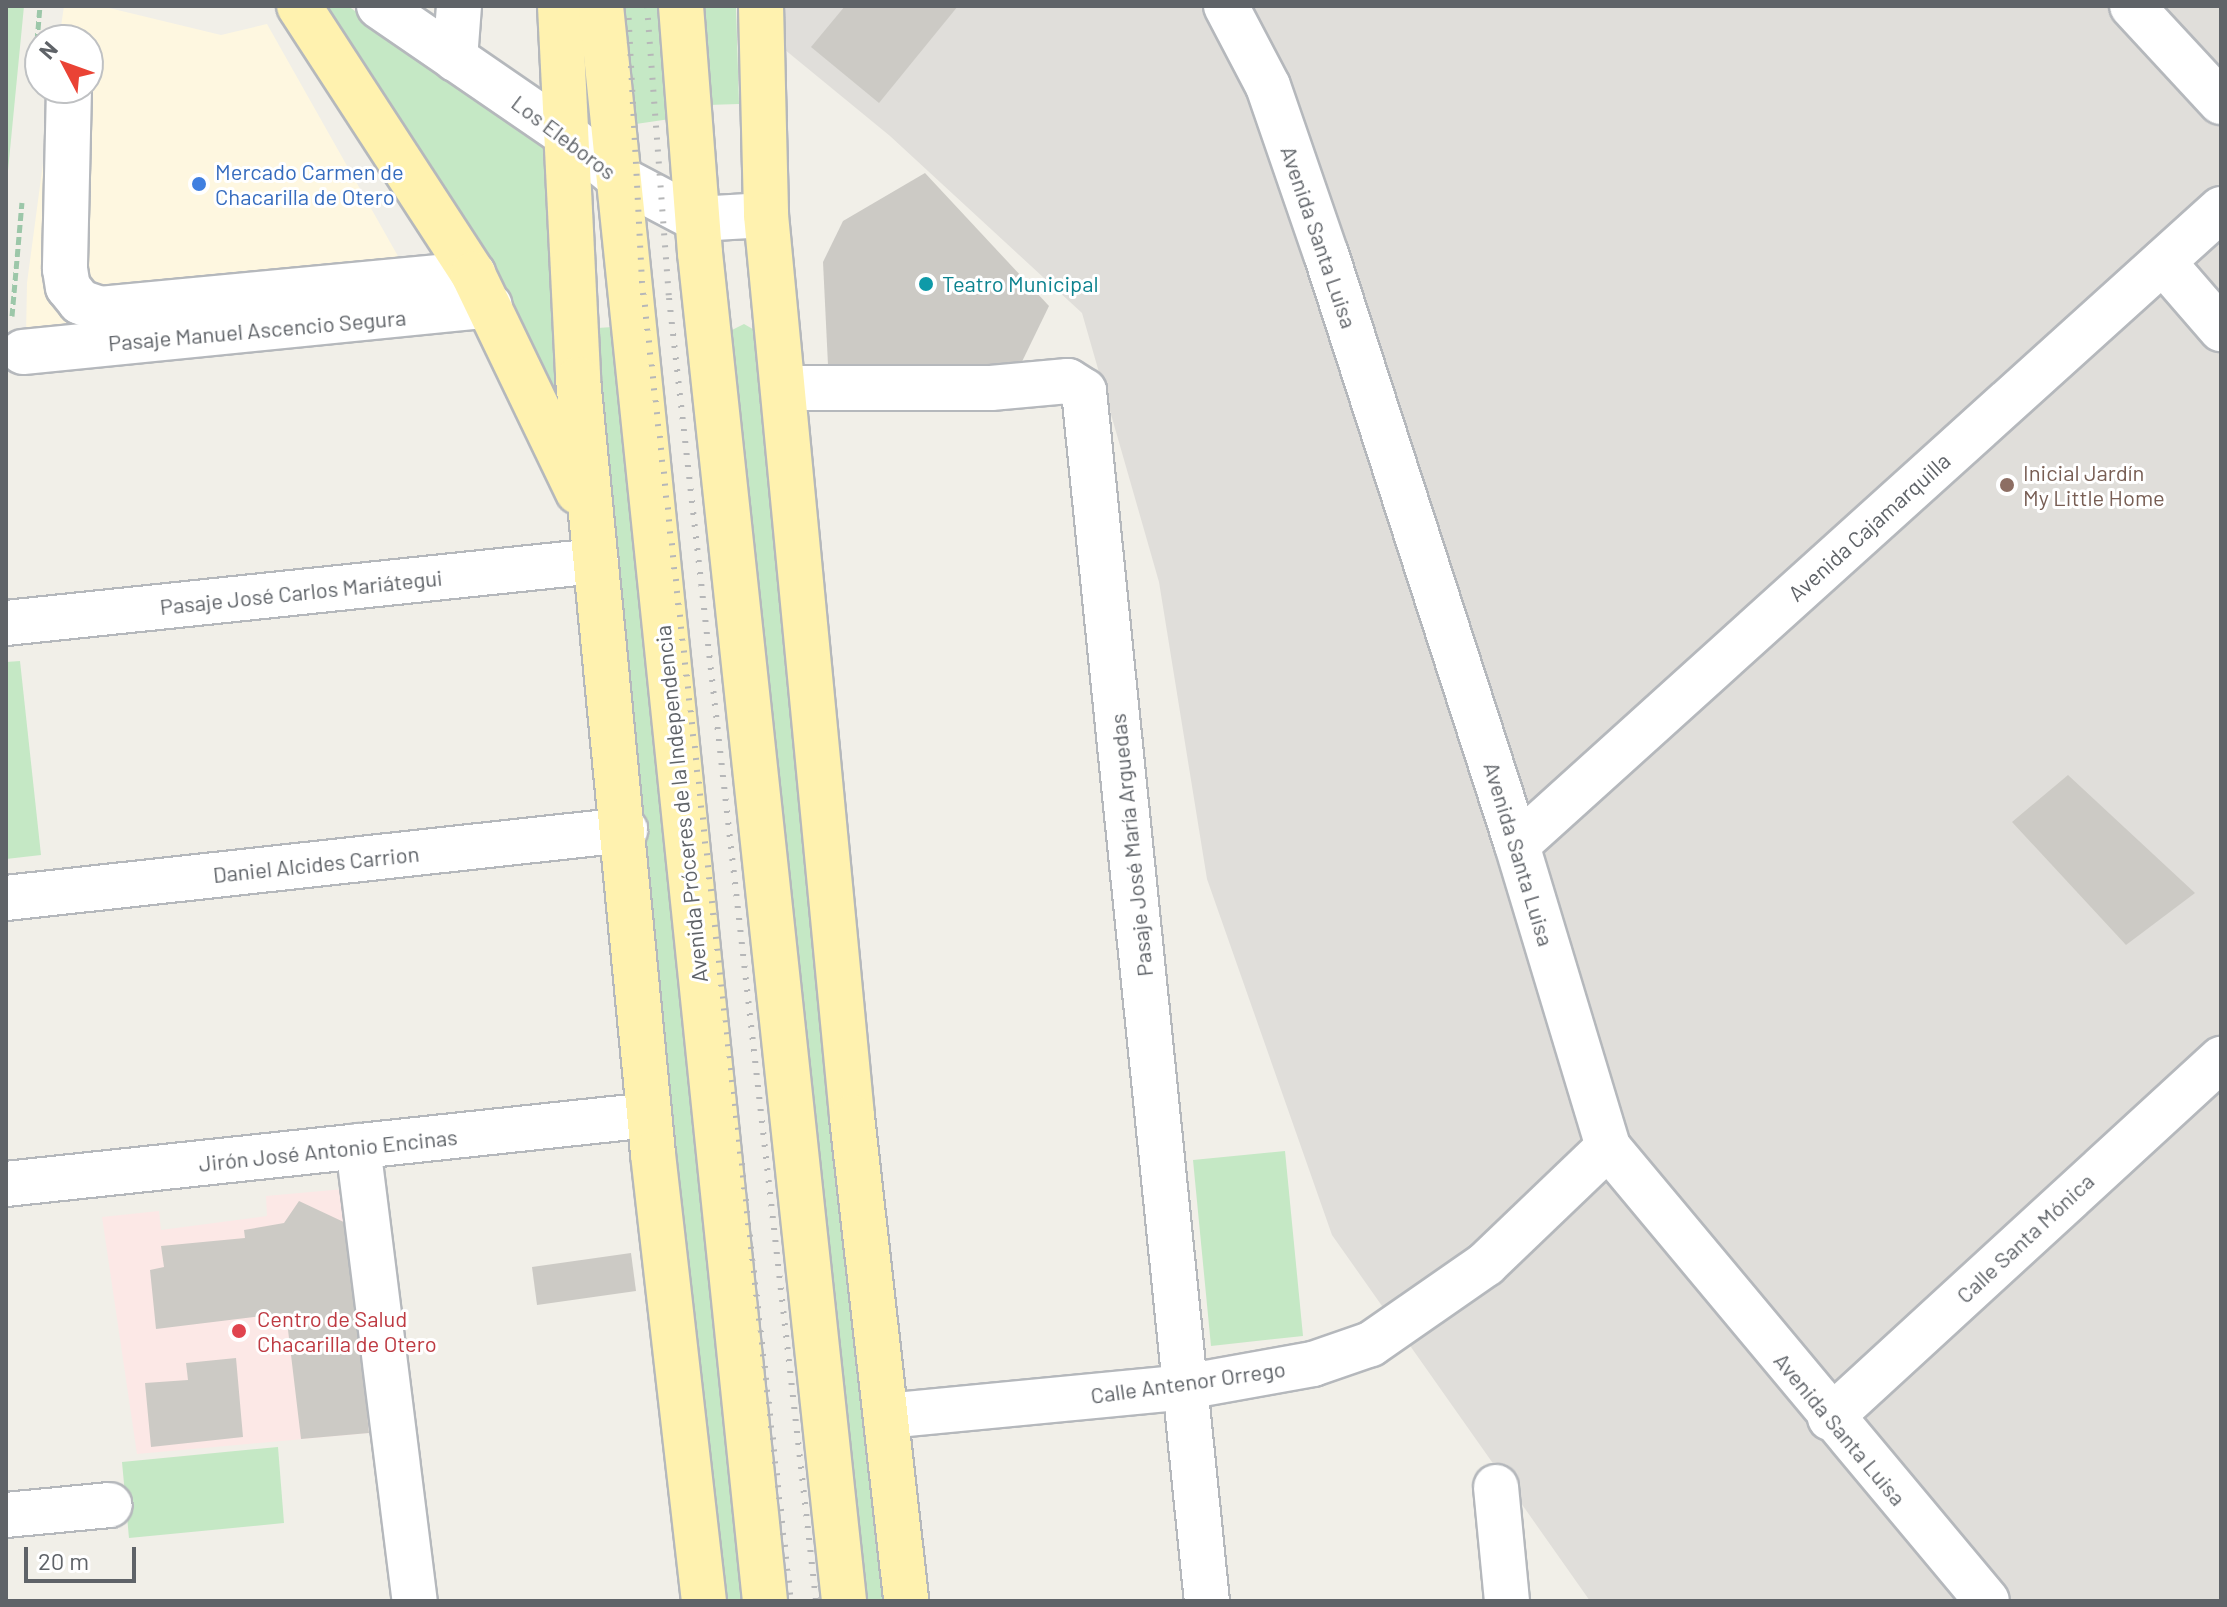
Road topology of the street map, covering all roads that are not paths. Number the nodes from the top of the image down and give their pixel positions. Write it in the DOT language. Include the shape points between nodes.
graph roads {
  1 [pos="299,6"];
  2 [pos="379,6"];
  3 [pos="459,6"];
  4 [pos="560,6"];
  5 [pos="601,6"];
  6 [pos="681,6"];
  7 [pos="761,6"];
  8 [pos="1226,6"];
  9 [pos="2132,6"];
  10 [pos="455,59"];
  11 [pos="2221,102"];
  12 [pos="69,104"];
  13 [pos="568,136"];
  14 [pos="619,178"];
  15 [pos="2221,209"];
  16 [pos="766,215"];
  17 [pos="697,219"];
  18 [pos="2163,262"];
  19 [pos="482,289"];
  20 [pos="2221,329"];
  21 [pos="13,344"];
  22 [pos="786,388"];
  23 [pos="594,543"];
  24 [pos="11,622"];
  25 [pos="625,830"];
  26 [pos="1517,845"];
  27 [pos="23,896"];
  28 [pos="2221,1059"];
  29 [pos="649,1115"];
  30 [pos="358,1146"];
  31 [pos="1608,1147"];
  32 [pos="6,1184"];
  33 [pos="1185,1387"];
  34 [pos="886,1416"];
  35 [pos="1830,1418"];
  36 [pos="1496,1487"];
  37 [pos="110,1505"];
  38 [pos="6,1515"];
  39 [pos="415,1601"];
  40 [pos="704,1601"];
  41 [pos="765,1601"];
  42 [pos="844,1601"];
  43 [pos="906,1601"];
  44 [pos="1207,1601"];
  45 [pos="1507,1601"];
  46 [pos="1987,1601"];
  1 -- 19 [label="main road"];
  2 -- 10 [label="street, Los Eleboros"];
  3 -- 10 [label="street"];
  4 -- 13 [label="main road"];
  5 -- 14 [label="main road, Avenida Próceres de la Independencia"];
  6 -- 17 [label="main road"];
  7 -- 16 [label="main road"];
  8 -- 26 [label="street, Avenida Santa Luisa" via="1278,114"];
  9 -- 11 [label="street"];
  10 -- 13 [label="street, Los Eleboros"];
  12 -- 19 [label="street" via="65,269 68,287 80,302 100,309"];
  13 -- 14 [label="street, Los Eleboros"];
  13 -- 23 [label="main road" via="578,379"];
  14 -- 17 [label="street, Los Eleboros"];
  14 -- 41 [label="main road, Avenida Próceres de la Independencia"];
  15 -- 18 [label="street, Avenida Cajamarquilla"];
  16 -- 17 [label="street"];
  16 -- 22 [label="main road"];
  17 -- 42 [label="main road"];
  18 -- 20 [label="street"];
  18 -- 26 [label="street, Avenida Cajamarquilla"];
  19 -- 21 [label="street, Pasaje Manuel Ascencio Segura"];
  19 -- 23 [label="main road"];
  22 -- 33 [label="street, Pasaje José María Arguedas" via="991,388 1068,381 1084,391"];
  22 -- 34 [label="main road" via="852,1117"];
  23 -- 24 [label="street, Pasaje José Carlos Mariátegui"];
  23 -- 25 [label="main road"];
  25 -- 27 [label="street, Daniel Alcides Carrion"];
  25 -- 29 [label="main road"];
  26 -- 31 [label="street, Avenida Santa Luisa"];
  28 -- 35 [label="street, Calle Santa Mónica"];
  29 -- 30 [label="street, Jirón José Antonio Encinas"];
  29 -- 40 [label="main road"];
  30 -- 32 [label="street, Jirón José Antonio Encinas"];
  30 -- 39 [label="street"];
  31 -- 33 [label="street, Calle Antenor Orrego" via="1486,1264 1371,1344 1313,1364"];
  31 -- 35 [label="street, Avenida Santa Luisa"];
  33 -- 34 [label="street, Calle Antenor Orrego"];
  33 -- 44 [label="street, Pasaje José María Arguedas"];
  34 -- 43 [label="main road"];
  35 -- 46 [label="street, Avenida Santa Luisa"];
  36 -- 45 [label="street"];
  37 -- 38 [label="street"];
}
